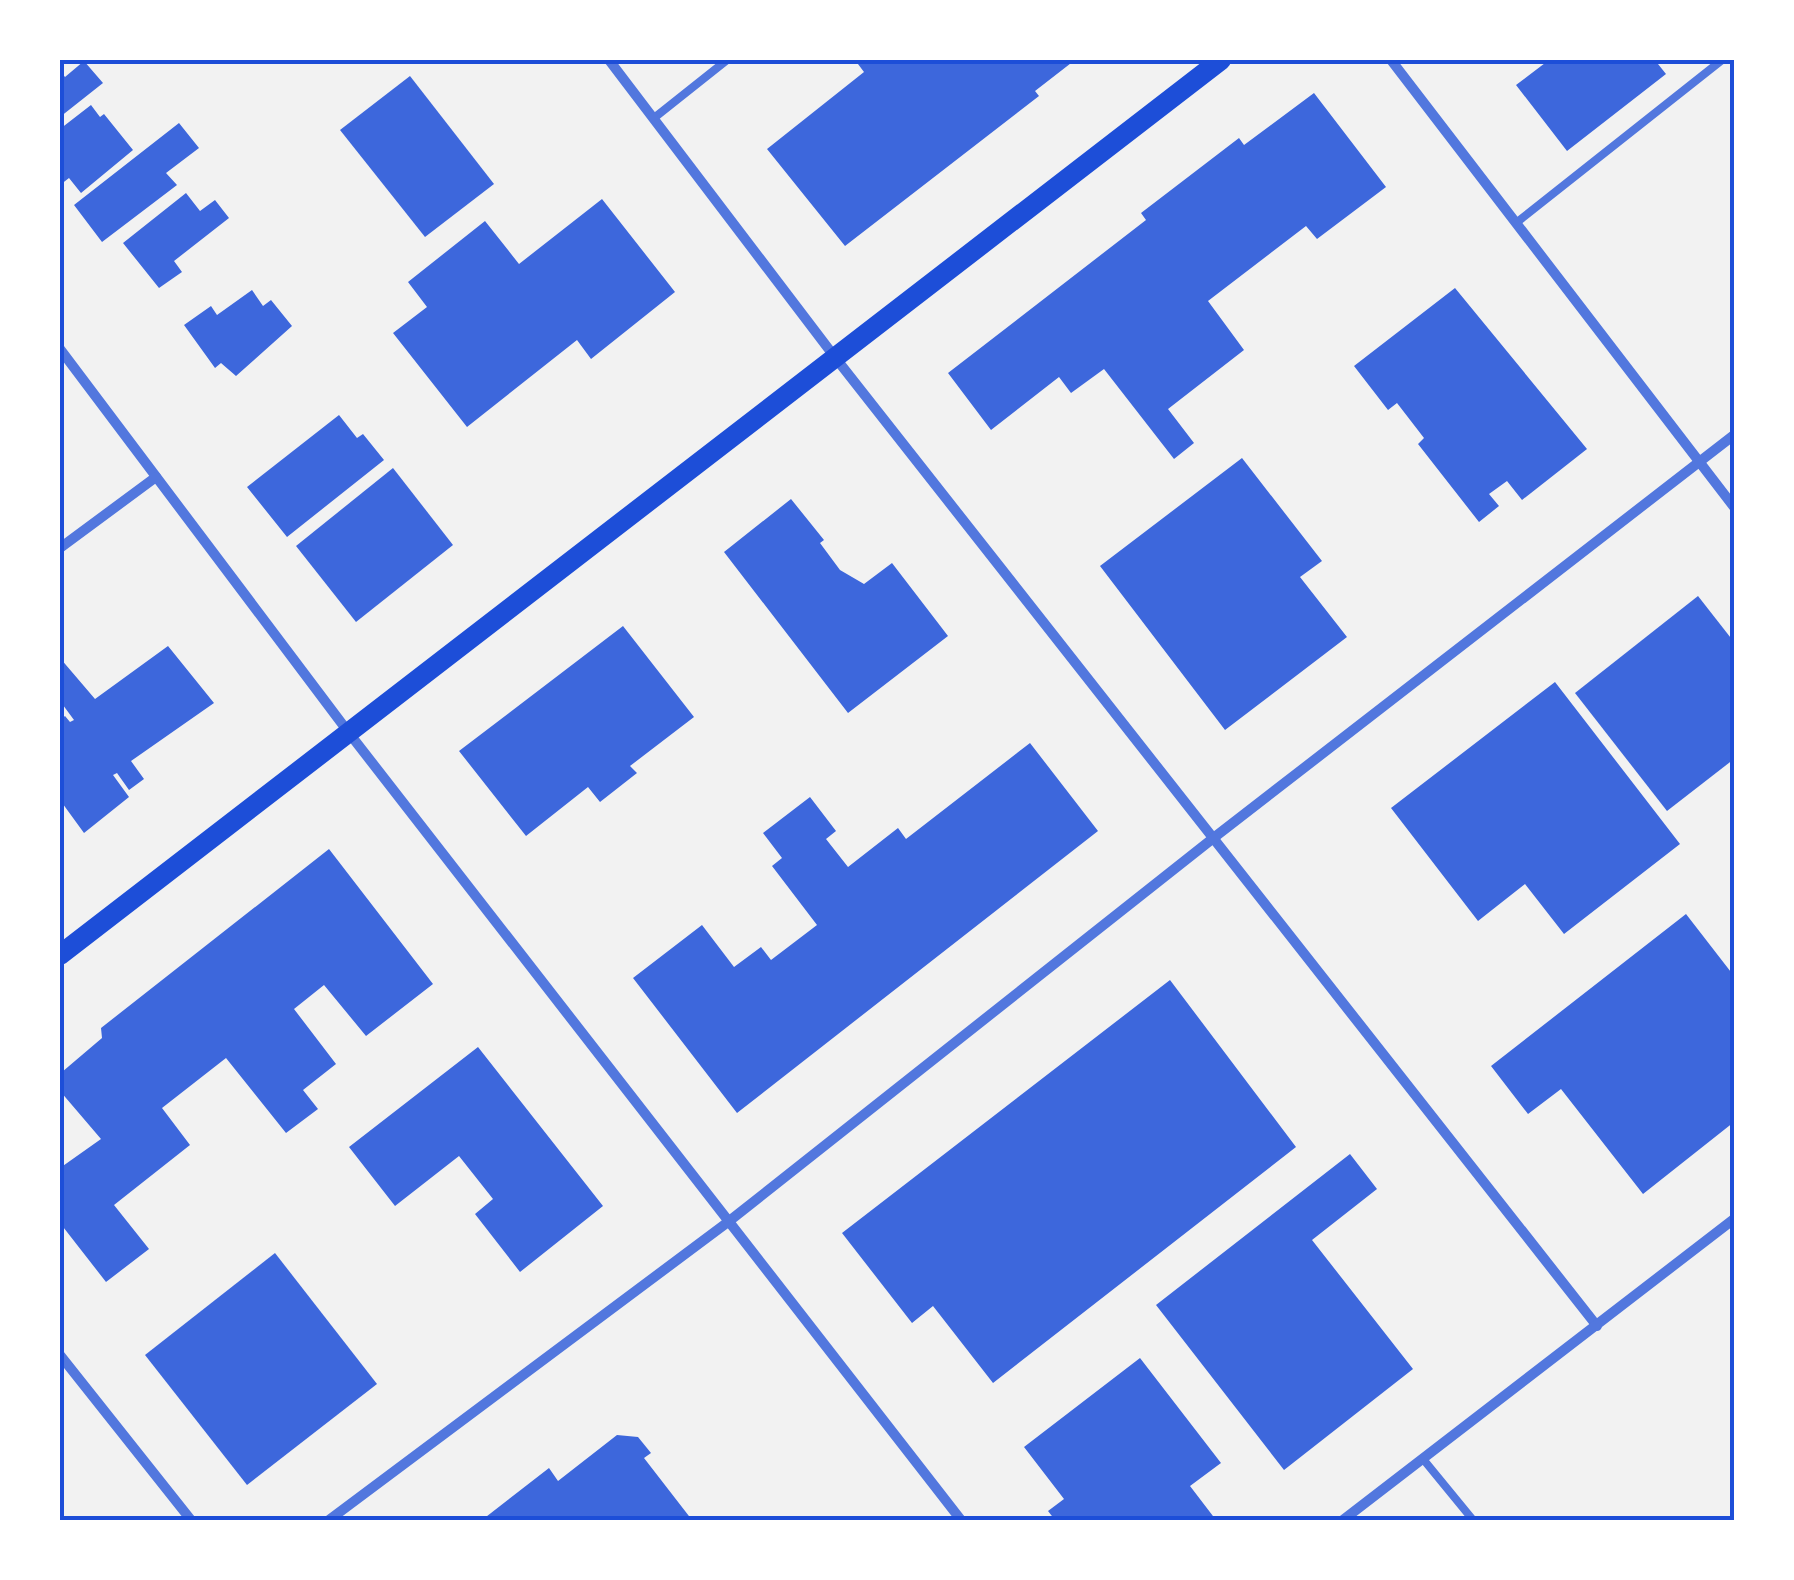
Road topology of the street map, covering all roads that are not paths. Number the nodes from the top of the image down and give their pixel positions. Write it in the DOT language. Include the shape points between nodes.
graph roads {
  1 [pos="609,60"];
  2 [pos="727,60"];
  3 [pos="1221,60"];
  4 [pos="1391,60"];
  5 [pos="1722,60"];
  6 [pos="654,118"];
  7 [pos="1516,223"];
  8 [pos="60,350"];
  9 [pos="834,356"];
  10 [pos="1734,434"];
  11 [pos="1698,462"];
  12 [pos="156,476"];
  13 [pos="1734,507"];
  14 [pos="60,548"];
  15 [pos="349,733"];
  16 [pos="1216,836"];
  17 [pos="60,954"];
  18 [pos="1734,1219"];
  19 [pos="728,1222"];
  20 [pos="1597,1326"];
  21 [pos="60,1356"];
  22 [pos="1423,1458"];
  23 [pos="191,1520"];
  24 [pos="329,1520"];
  25 [pos="960,1520"];
  26 [pos="1343,1520"];
  27 [pos="1473,1520"];
  1 -- 6 [label="street"];
  2 -- 6 [label="lane"];
  3 -- 9 [label="main road"];
  4 -- 7 [label="street"];
  5 -- 7 [label="lane"];
  6 -- 9 [label="street"];
  7 -- 11 [label="street"];
  8 -- 12 [label="street"];
  9 -- 15 [label="main road"];
  9 -- 16 [label="street"];
  10 -- 11 [label="street"];
  11 -- 13 [label="street"];
  11 -- 16 [label="street"];
  12 -- 14 [label="street"];
  12 -- 15 [label="street"];
  15 -- 17 [label="main road"];
  15 -- 19 [label="street"];
  16 -- 19 [label="street"];
  16 -- 20 [label="street"];
  18 -- 20 [label="street"];
  19 -- 24 [label="street"];
  19 -- 25 [label="street"];
  20 -- 22 [label="street"];
  21 -- 23 [label="street"];
  22 -- 26 [label="street"];
  22 -- 27 [label="lane"];
}
